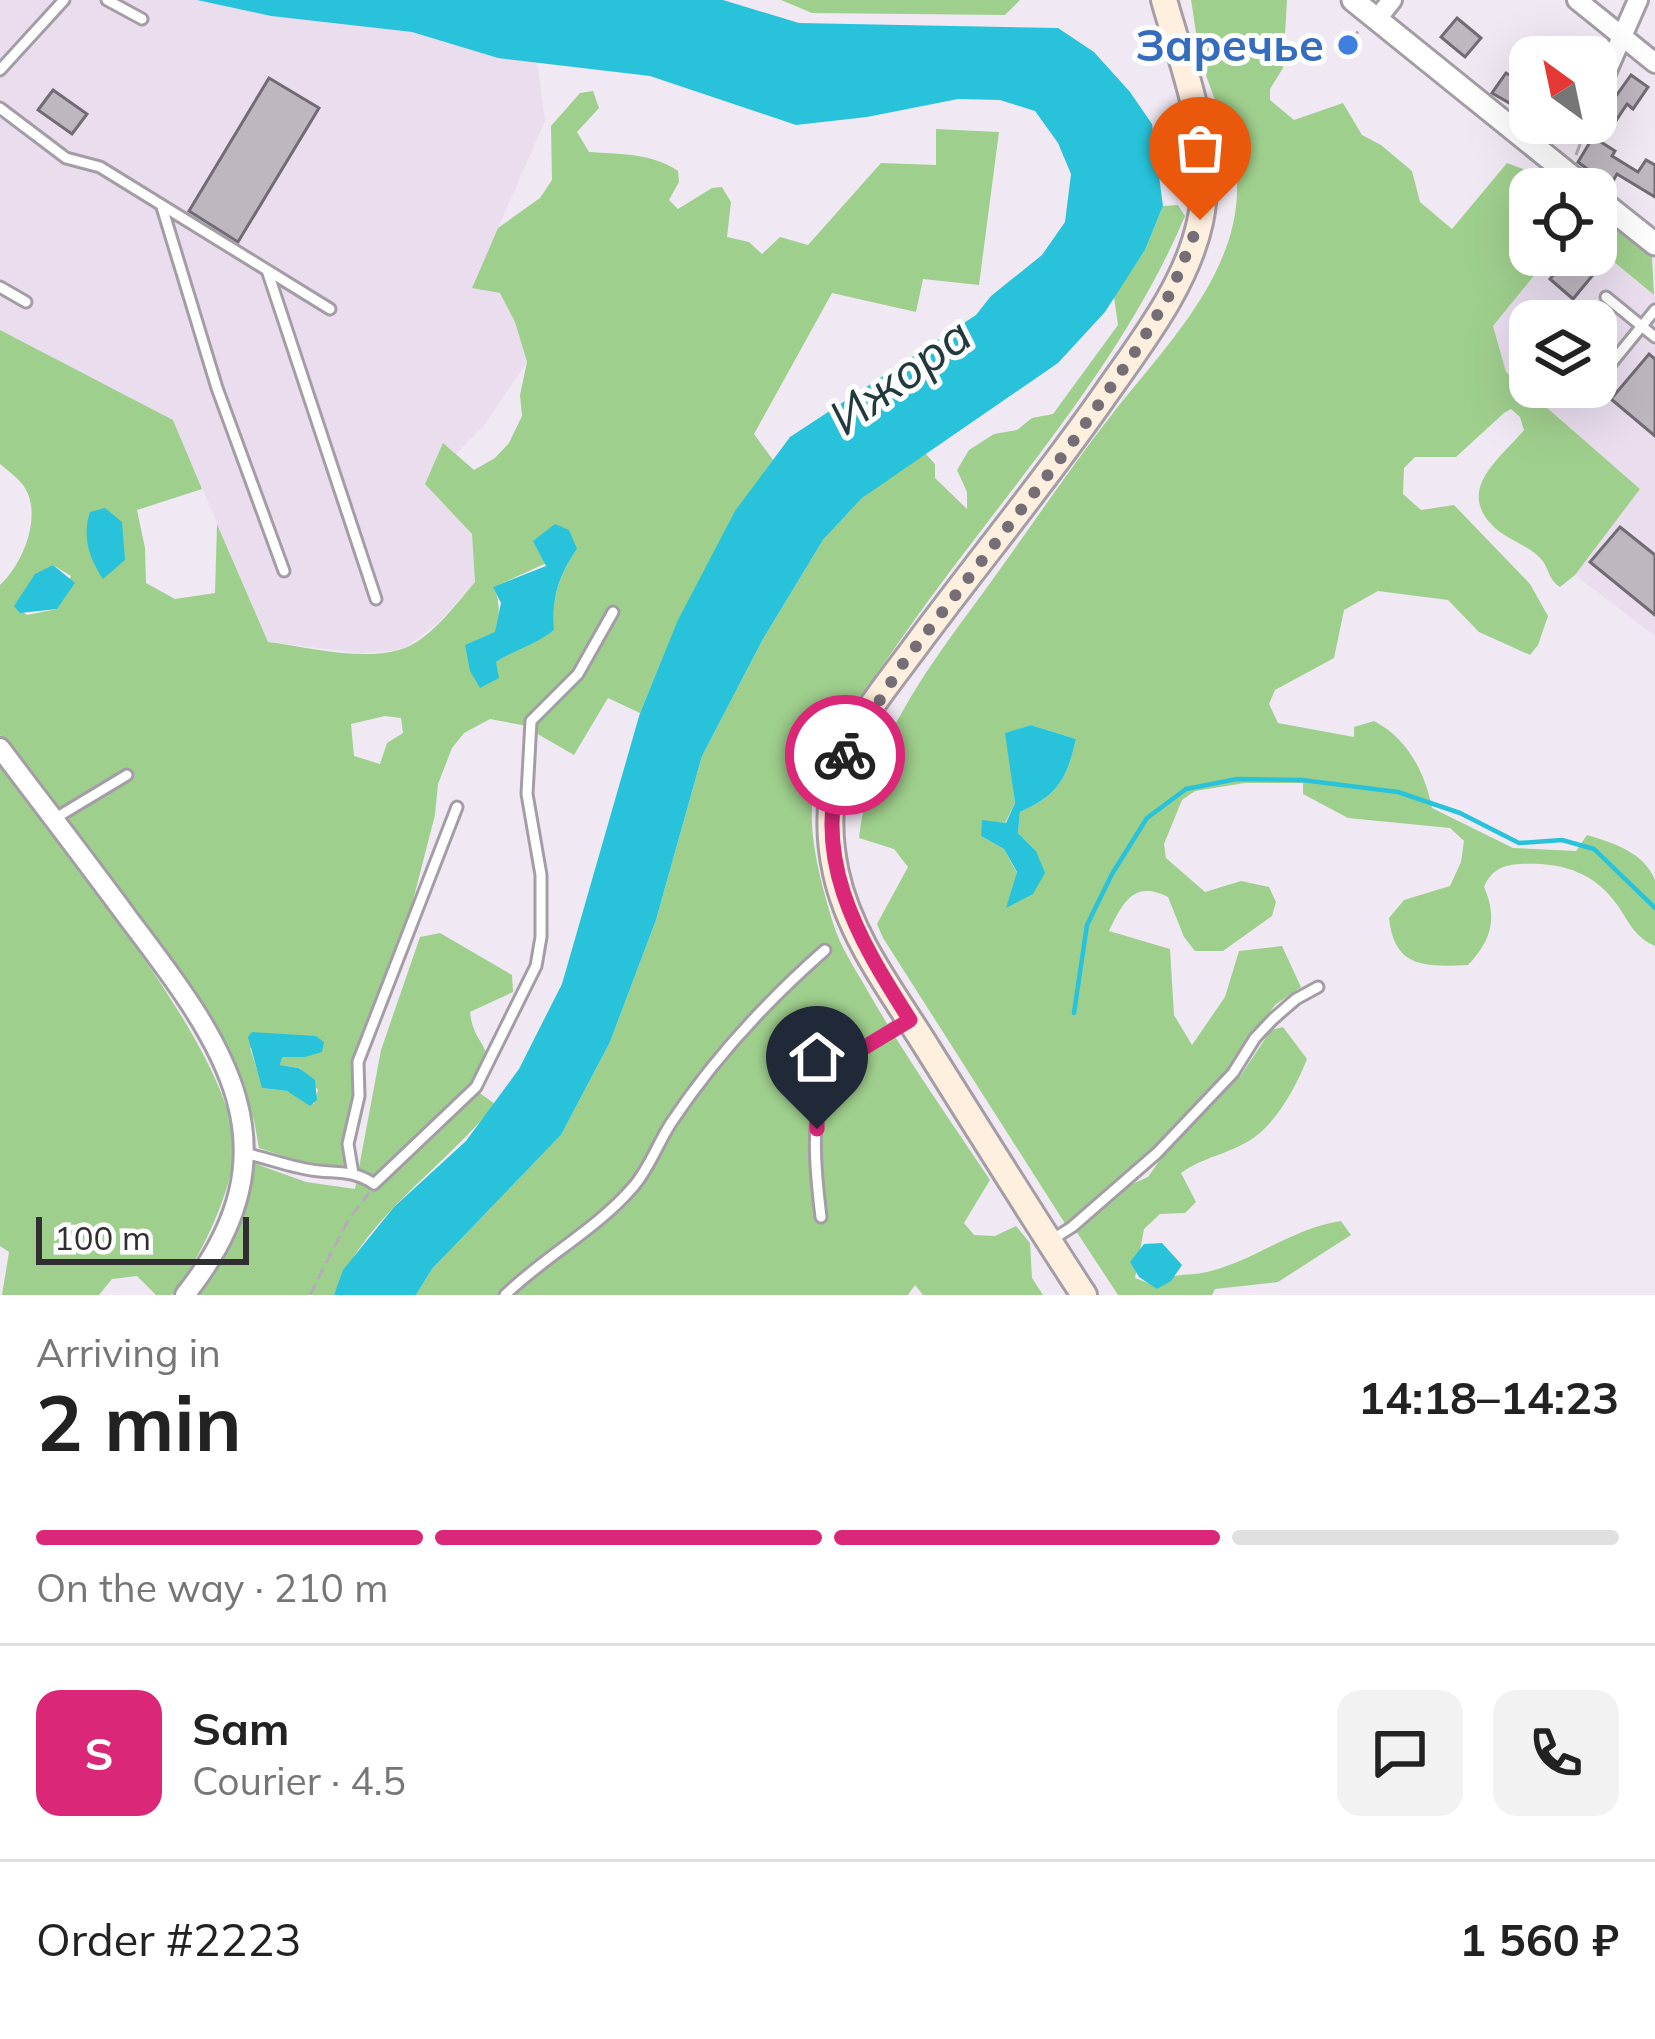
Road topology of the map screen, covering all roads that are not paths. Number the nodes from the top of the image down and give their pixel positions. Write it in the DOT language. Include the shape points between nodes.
graph roads {
  1 [pos="64,0"];
  2 [pos="107,0"];
  3 [pos="1164,0"];
  4 [pos="1353,0"];
  5 [pos="1392,0"];
  6 [pos="1577,0"];
  7 [pos="1638,0"];
  8 [pos="142,19"];
  9 [pos="1377,19"];
  10 [pos="1622,35"];
  11 [pos="1617,47"];
  12 [pos="1655,63"];
  13 [pos="0,70"];
  14 [pos="0,108"];
  15 [pos="1561,168"];
  16 [pos="162,205"];
  17 [pos="1617,213"];
  18 [pos="1655,244"];
  19 [pos="267,270"];
  20 [pos="0,287"];
  21 [pos="1606,297"];
  22 [pos="26,302"];
  23 [pos="330,309"];
  24 [pos="1655,310"];
  25 [pos="1642,326"];
  26 [pos="1655,337"];
  27 [pos="1617,357"];
  28 [pos="284,571"];
  29 [pos="376,599"];
  30 [pos="613,612"];
  31 [pos="0,748"];
  32 [pos="128,775"];
  33 [pos="457,807"];
  34 [pos="54,819"];
  35 [pos="825,950"];
  36 [pos="1318,987"];
  37 [pos="910,1020"];
  38 [pos="244,1153"];
  39 [pos="353,1174"];
  40 [pos="821,1217"];
  41 [pos="1049,1241"];
  42 [pos="185,1295"];
  43 [pos="505,1295"];
  44 [pos="1084,1295"];
  1 -- 13 [label="lane"];
  2 -- 8 [label="lane"];
  3 -- 37 [label="main road" via="1204,164 1195,240 1137,349 904,662 854,734 838,773 831,836 837,878 872,960"];
  4 -- 9 [label="street"];
  5 -- 9 [label="street"];
  6 -- 10 [label="street"];
  7 -- 10 [label="street"];
  9 -- 15 [label="street"];
  10 -- 11 [label="street"];
  10 -- 12 [label="street"];
  14 -- 16 [label="lane" via="66,158 100,167"];
  16 -- 19 [label="lane"];
  16 -- 28 [label="lane"];
  17 -- 18 [label="street"];
  19 -- 23 [label="lane"];
  19 -- 29 [label="lane"];
  20 -- 22 [label="lane"];
  21 -- 25 [label="lane"];
  24 -- 25 [label="lane"];
  25 -- 26 [label="lane"];
  25 -- 27 [label="lane"];
  30 -- 39 [label="lane" via="578,674 531,721 527,794 542,875 536,966 476,1087 374,1184"];
  31 -- 34 [label="street"];
  32 -- 34 [label="lane"];
  33 -- 39 [label="lane" via="358,1062 348,1144"];
  34 -- 38 [label="street" via="206,1024 233,1089"];
  35 -- 43 [label="lane" via="698,1086 637,1184"];
  36 -- 41 [label="lane" via="1264,1028 1157,1153"];
  37 -- 40 [label="lane" via="827,1070 817,1103"];
  37 -- 41 [label="main road"];
  38 -- 39 [label="lane"];
  38 -- 42 [label="street" via="236,1209"];
  41 -- 44 [label="main road"];
}
